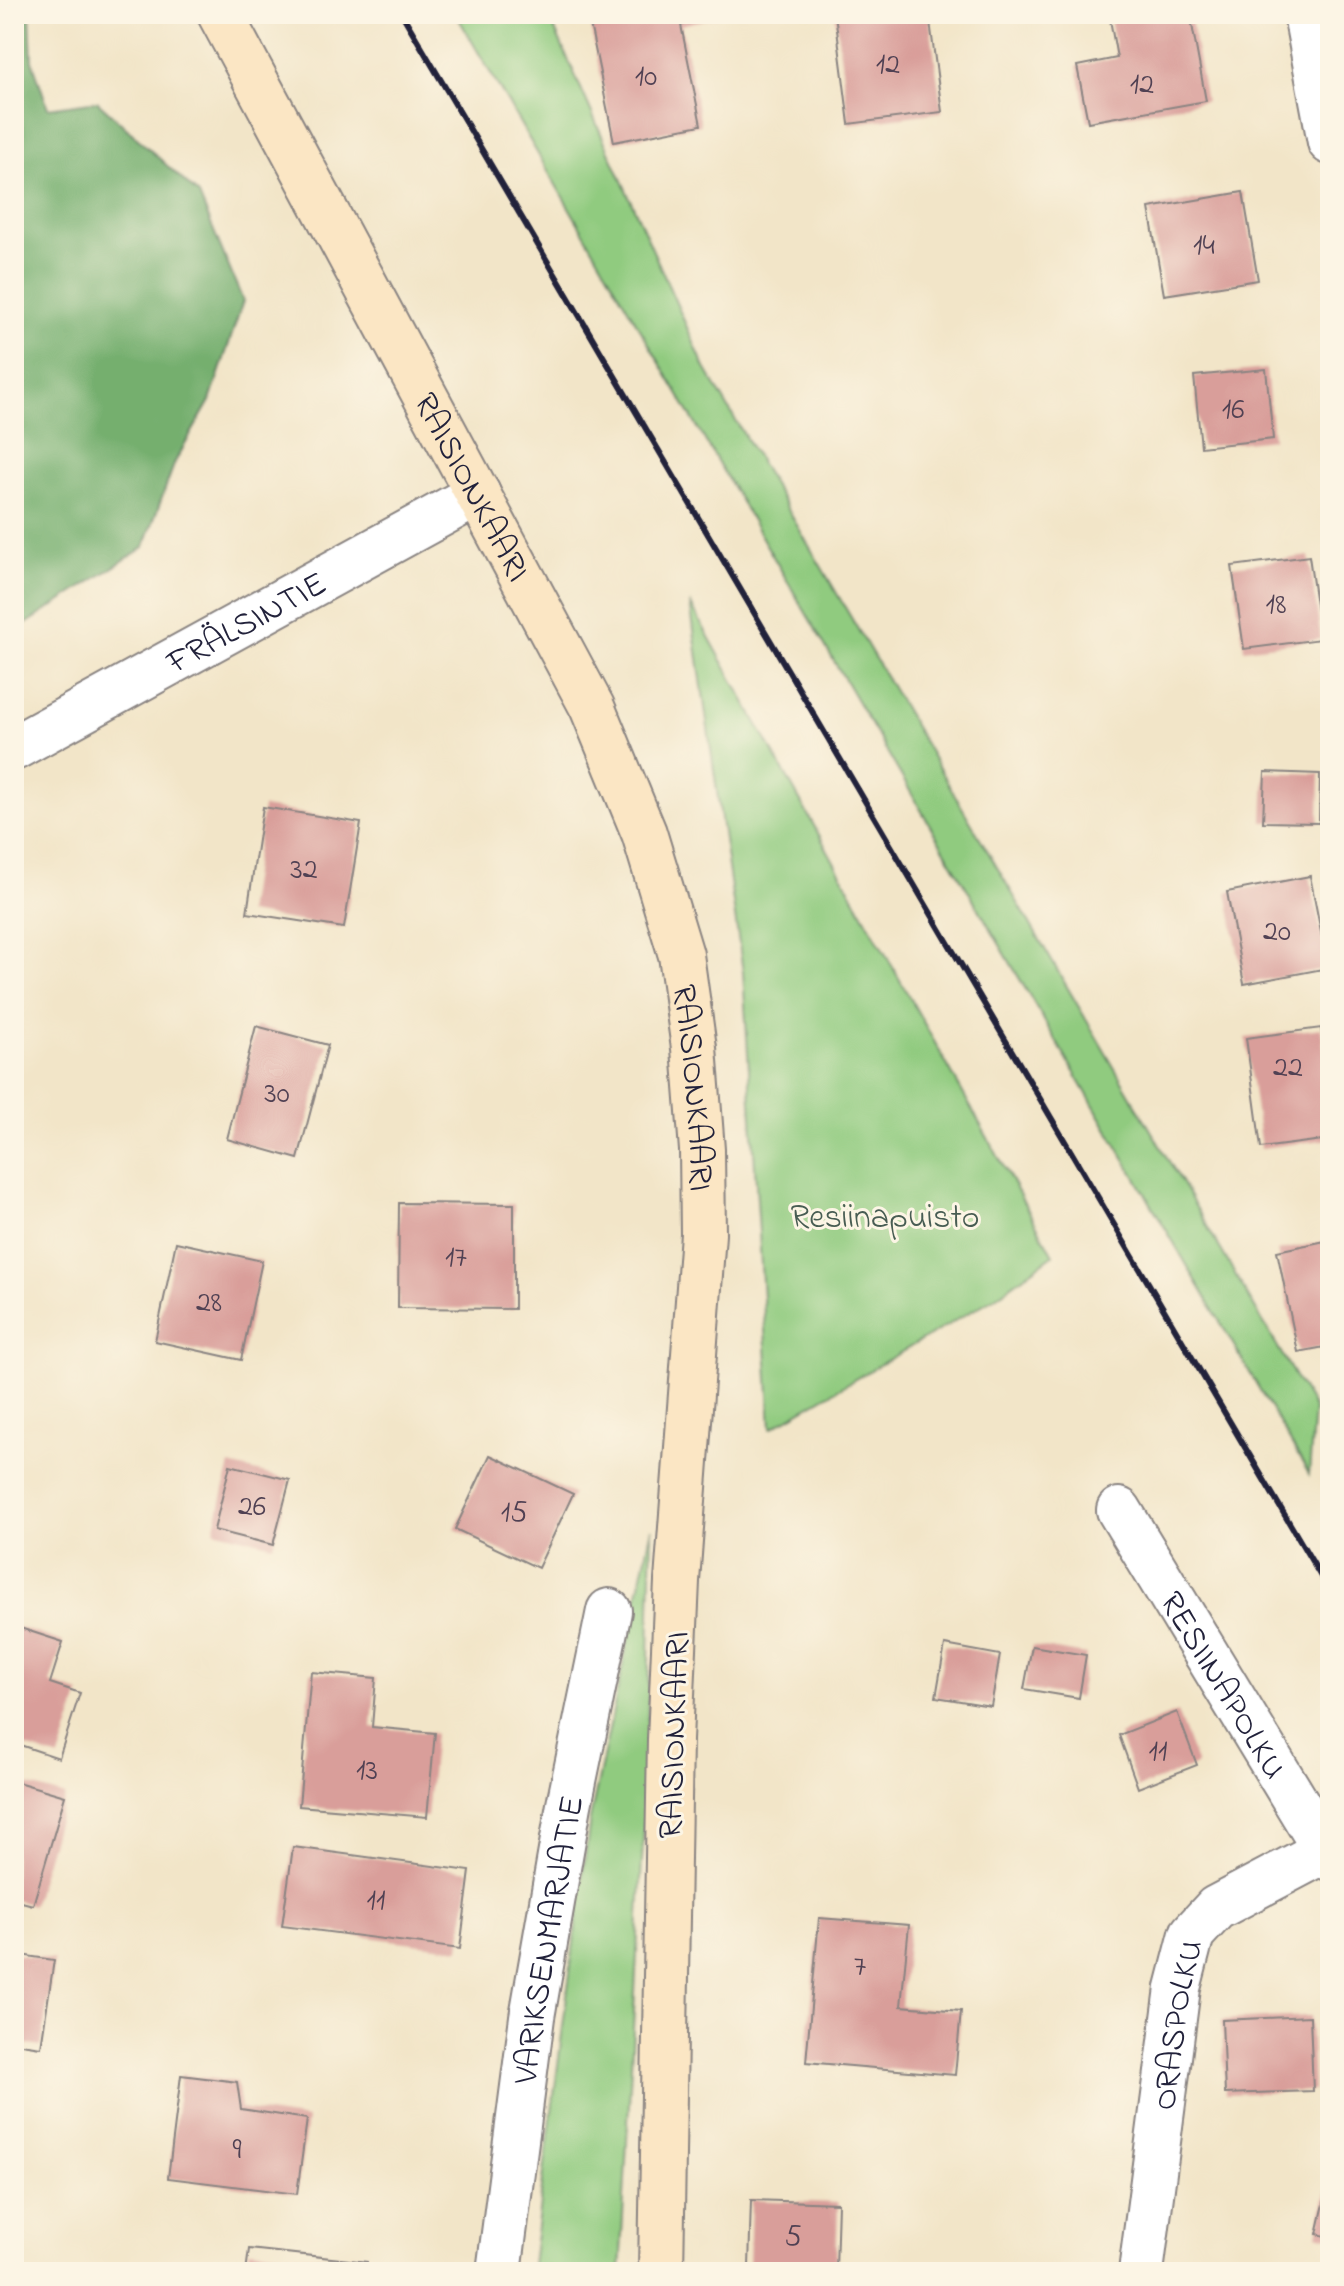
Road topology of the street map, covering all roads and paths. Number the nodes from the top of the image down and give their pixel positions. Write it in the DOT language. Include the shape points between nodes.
graph roads {
  1 [pos="220,14"];
  2 [pos="1306,14"];
  3 [pos="1330,142"];
  4 [pos="478,494"];
  5 [pos="14,748"];
  6 [pos="1119,1510"];
  7 [pos="609,1611"];
  8 [pos="1328,1854"];
  9 [pos="499,2272"];
  10 [pos="661,2272"];
  11 [pos="1141,2272"];
  1 -- 4 [label="main road, RAISIONKAARI"];
  2 -- 3 [label="street"];
  4 -- 5 [label="street, FRÄLSINTIE"];
  4 -- 10 [label="main road, RAISIONKAARI" via="592,707 644,833 681,955 694,1048 703,1234 670,1740"];
  6 -- 8 [label="street, RESIINAPOLKU"];
  7 -- 9 [label="street, VARIKSENMARJATIE" via="532,2017"];
  8 -- 11 [label="street, ORASPOLKU" via="1216,1908 1192,1934 1178,1988"];
}
